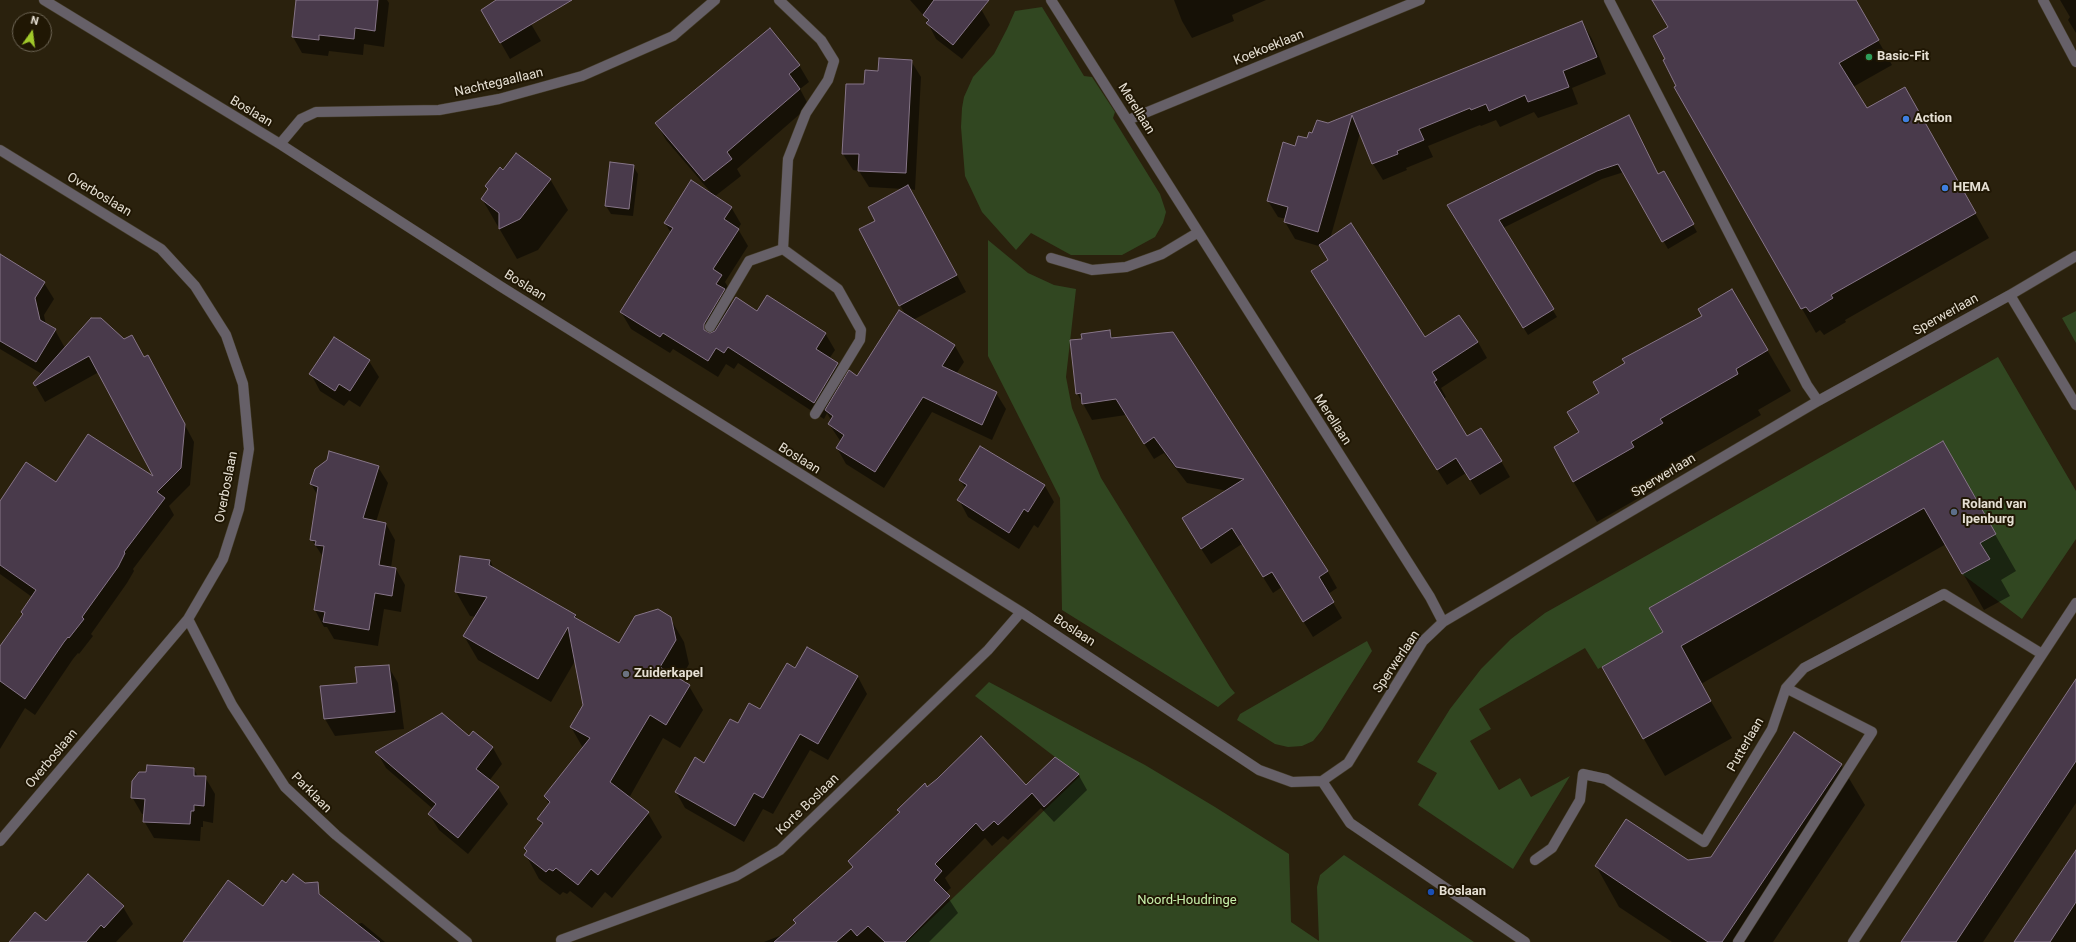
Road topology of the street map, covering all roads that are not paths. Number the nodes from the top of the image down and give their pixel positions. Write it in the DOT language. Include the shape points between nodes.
graph roads {
  1 [pos="44,0"];
  2 [pos="715,0"];
  3 [pos="779,0"];
  4 [pos="1051,0"];
  5 [pos="1420,0"];
  6 [pos="1609,0"];
  7 [pos="2043,0"];
  8 [pos="2076,62"];
  9 [pos="1128,120"];
  10 [pos="280,144"];
  11 [pos="0,150"];
  12 [pos="1197,233"];
  13 [pos="783,249"];
  14 [pos="2076,256"];
  15 [pos="1051,258"];
  16 [pos="2010,295"];
  17 [pos="710,327"];
  18 [pos="1818,401"];
  19 [pos="2076,405"];
  20 [pos="815,414"];
  21 [pos="2076,603"];
  22 [pos="1021,612"];
  23 [pos="188,619"];
  24 [pos="1443,622"];
  25 [pos="2042,654"];
  26 [pos="1786,688"];
  27 [pos="1322,781"];
  28 [pos="0,841"];
  29 [pos="1535,860"];
  30 [pos="561,940"];
  31 [pos="467,942"];
  32 [pos="1525,942"];
  33 [pos="1738,942"];
  34 [pos="1853,942"];
  1 -- 10 [label="street, Boslaan"];
  2 -- 10 [label="street, Nachtegaallaan" via="673,36 582,76 499,99 439,110 316,112 301,119"];
  3 -- 13 [label="street" via="821,40 834,61 828,80 806,113 788,159"];
  4 -- 9 [label="street, Merellaan"];
  5 -- 9 [label="street, Koekoeklaan"];
  6 -- 18 [label="street" via="1807,385"];
  7 -- 8 [label="street"];
  9 -- 12 [label="street, Merellaan"];
  10 -- 22 [label="street, Boslaan" via="500,286"];
  11 -- 23 [label="street, Overboslaan" via="161,248 195,286 226,335 243,384 249,449 239,509 223,559"];
  12 -- 15 [label="street" via="1162,254 1126,267 1092,270"];
  12 -- 24 [label="street, Merellaan" via="1426,590"];
  13 -- 17 [label="street" via="749,261"];
  13 -- 20 [label="street" via="838,289 861,330 860,340"];
  14 -- 16 [label="street, Sperwerlaan"];
  16 -- 18 [label="street, Sperwerlaan"];
  16 -- 19 [label="street"];
  18 -- 24 [label="street, Sperwerlaan"];
  21 -- 25 [label="street"];
  22 -- 27 [label="street, Boslaan" via="1259,770 1292,782"];
  22 -- 30 [label="street, Korte Boslaan" via="988,650 780,850 736,876"];
  23 -- 28 [label="street, Overboslaan"];
  23 -- 31 [label="street, Parklaan" via="232,705 285,787 336,835"];
  24 -- 27 [label="street, Sperwerlaan" via="1424,641 1348,763"];
  25 -- 26 [label="street, Putterlaan" via="1944,594 1804,668"];
  25 -- 34 [label="street"];
  26 -- 29 [label="street, Putterlaan" via="1772,729 1704,842 1606,780 1584,774 1580,800 1552,848"];
  26 -- 33 [label="street" via="1872,732"];
  27 -- 32 [label="street" via="1350,823"];
}
